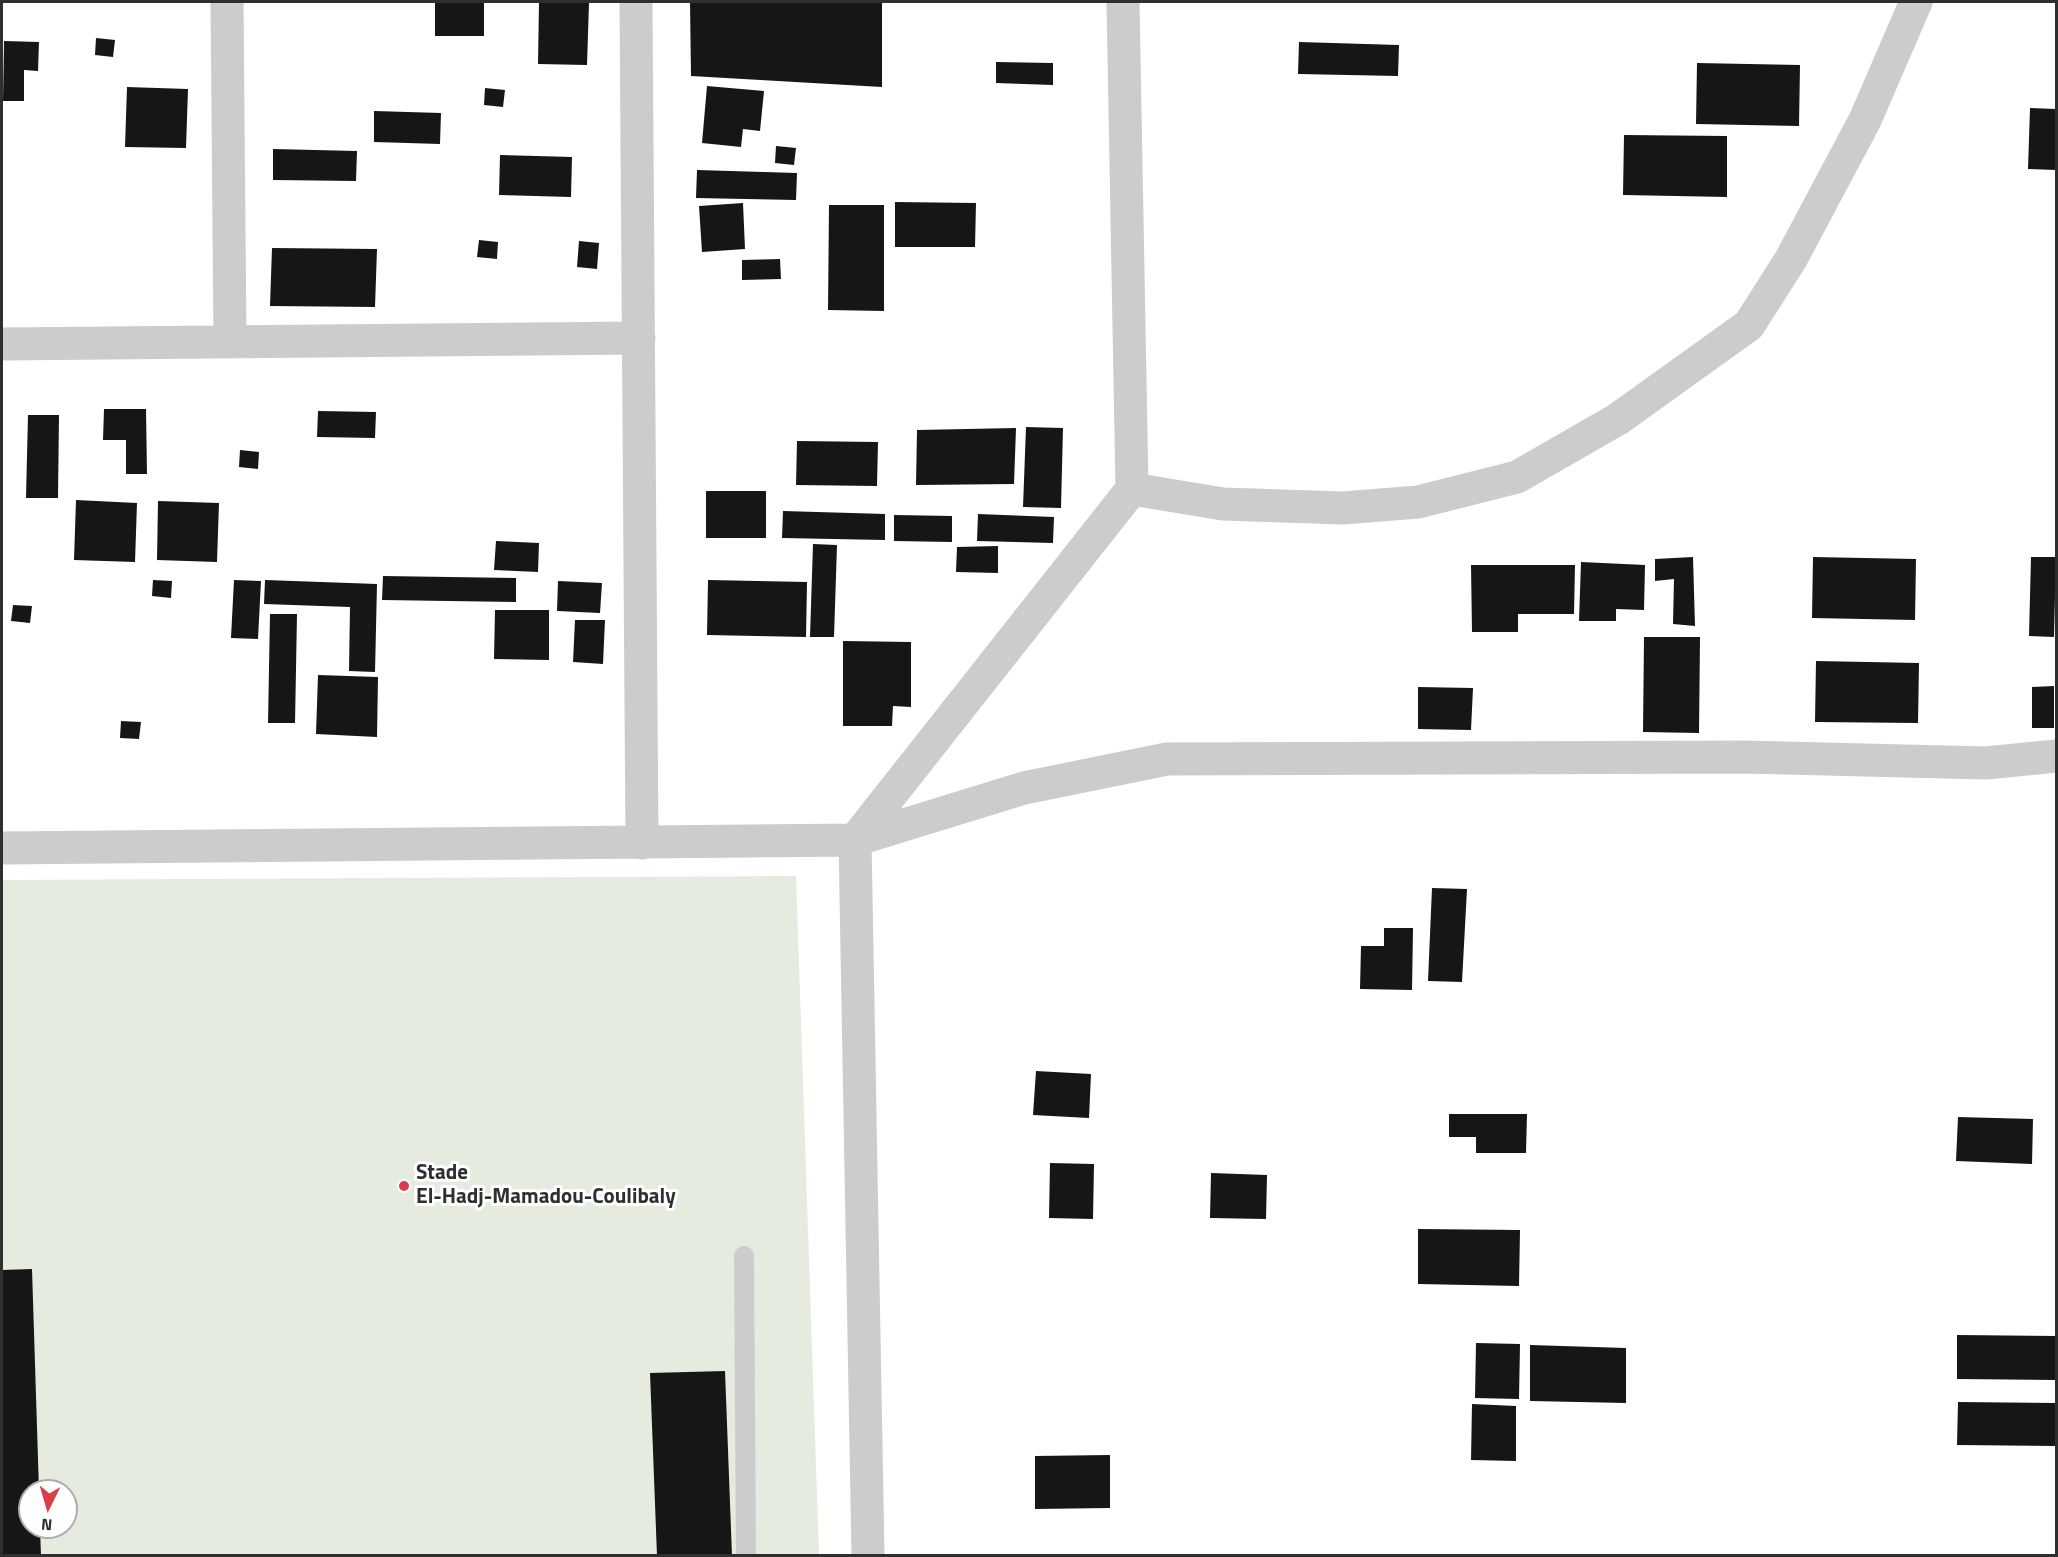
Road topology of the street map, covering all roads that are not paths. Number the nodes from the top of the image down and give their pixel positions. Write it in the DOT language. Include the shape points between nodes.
graph roads {
  1 [pos="227,2"];
  2 [pos="636,2"];
  3 [pos="1123,2"];
  4 [pos="1916,2"];
  5 [pos="639,338"];
  6 [pos="230,342"];
  7 [pos="2,344"];
  8 [pos="1132,489"];
  9 [pos="2056,756"];
  10 [pos="855,840"];
  11 [pos="642,843"];
  12 [pos="2,849"];
  13 [pos="744,1256"];
  14 [pos="746,1556"];
  15 [pos="868,1556"];
  1 -- 6 [label="street"];
  2 -- 5 [label="street"];
  3 -- 8 [label="street"];
  4 -- 8 [label="street" via="1865,120 1791,259 1749,325 1618,419 1517,477 1418,502 1343,508 1223,504"];
  5 -- 6 [label="street"];
  5 -- 11 [label="street"];
  6 -- 7 [label="street"];
  8 -- 10 [label="street"];
  9 -- 10 [label="street" via="1986,763 1744,757 1167,759 1024,788"];
  10 -- 11 [label="street"];
  10 -- 15 [label="street"];
  11 -- 12 [label="street"];
  13 -- 14 [label="lane"];
}
